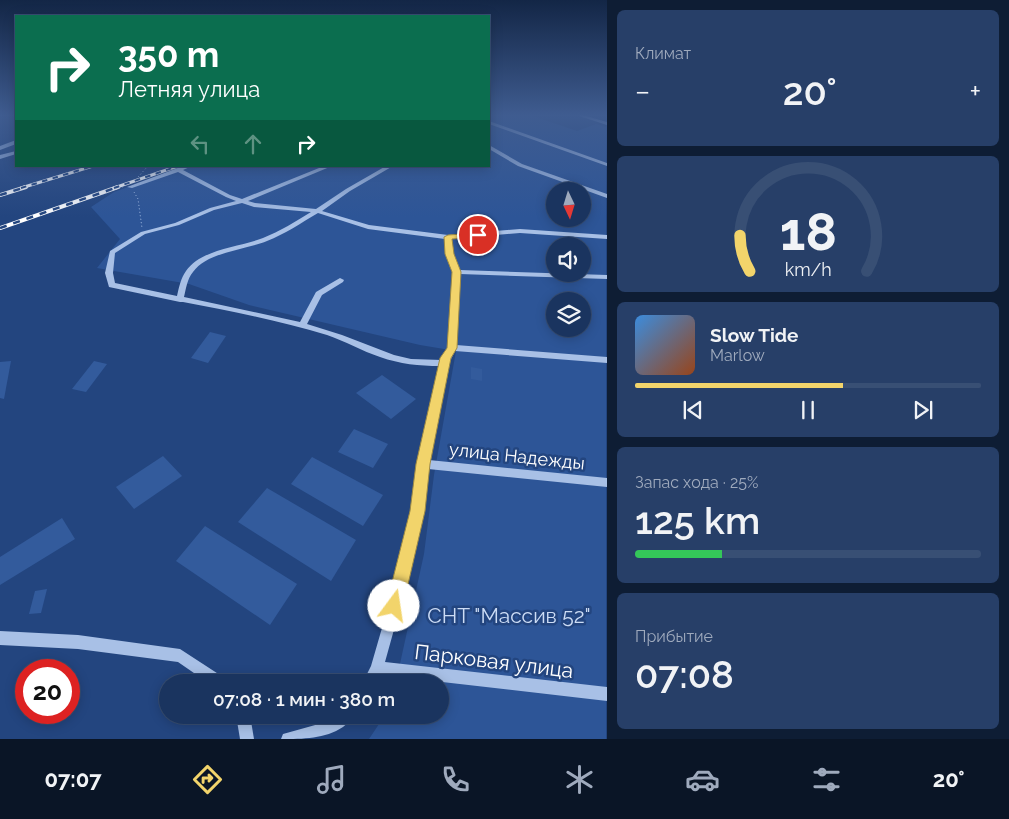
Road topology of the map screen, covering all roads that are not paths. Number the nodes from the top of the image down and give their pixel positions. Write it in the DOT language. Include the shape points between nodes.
graph roads {
  1 [pos="492,148"];
  2 [pos="561,148"];
  3 [pos="15,152"];
  4 [pos="0,158"];
  5 [pos="606,165"];
  6 [pos="186,167"];
  7 [pos="327,167"];
  8 [pos="386,167"];
  9 [pos="179,170"];
  10 [pos="129,186"];
  11 [pos="606,196"];
  12 [pos="242,201"];
  13 [pos="317,211"];
  14 [pos="448,237"];
  15 [pos="606,237"];
  16 [pos="457,272"];
  17 [pos="606,277"];
  18 [pos="340,280"];
  19 [pos="180,300"];
  20 [pos="302,326"];
  21 [pos="452,348"];
  22 [pos="606,360"];
  23 [pos="445,363"];
  24 [pos="423,464"];
  25 [pos="606,483"];
  26 [pos="0,638"];
  27 [pos="377,668"];
  28 [pos="206,674"];
  29 [pos="374,674"];
  30 [pos="606,694"];
  31 [pos="244,724"];
  32 [pos="335,724"];
  33 [pos="247,739"];
  34 [pos="288,739"];
  1 -- 11 [label="street" via="520,165"];
  2 -- 5 [label="street"];
  3 -- 4 [label="street"];
  6 -- 9 [label="street"];
  7 -- 12 [label="street"];
  8 -- 13 [label="street"];
  9 -- 10 [label="street"];
  9 -- 12 [label="street"];
  12 -- 13 [label="street"];
  12 -- 19 [label="street" via="143,233 112,252 109,273 112,285"];
  13 -- 14 [label="street" via="368,227"];
  13 -- 19 [label="street" via="274,237 212,255 190,269"];
  14 -- 15 [label="street" via="520,231"];
  14 -- 16 [label="street"];
  16 -- 17 [label="lane"];
  16 -- 21 [label="street"];
  18 -- 20 [label="street" via="319,294"];
  19 -- 20 [label="street"];
  20 -- 23 [label="street" via="333,334 392,358"];
  21 -- 22 [label="street"];
  21 -- 23 [label="street"];
  23 -- 24 [label="street"];
  24 -- 25 [label="street, улица Надежды"];
  24 -- 27 [label="street" via="418,511"];
  26 -- 28 [label="street" via="78,642 180,656"];
  27 -- 29 [label="street"];
  27 -- 30 [label="lane, Парковая улица"];
  31 -- 33 [label="street"];
  32 -- 34 [label="street"];
}
